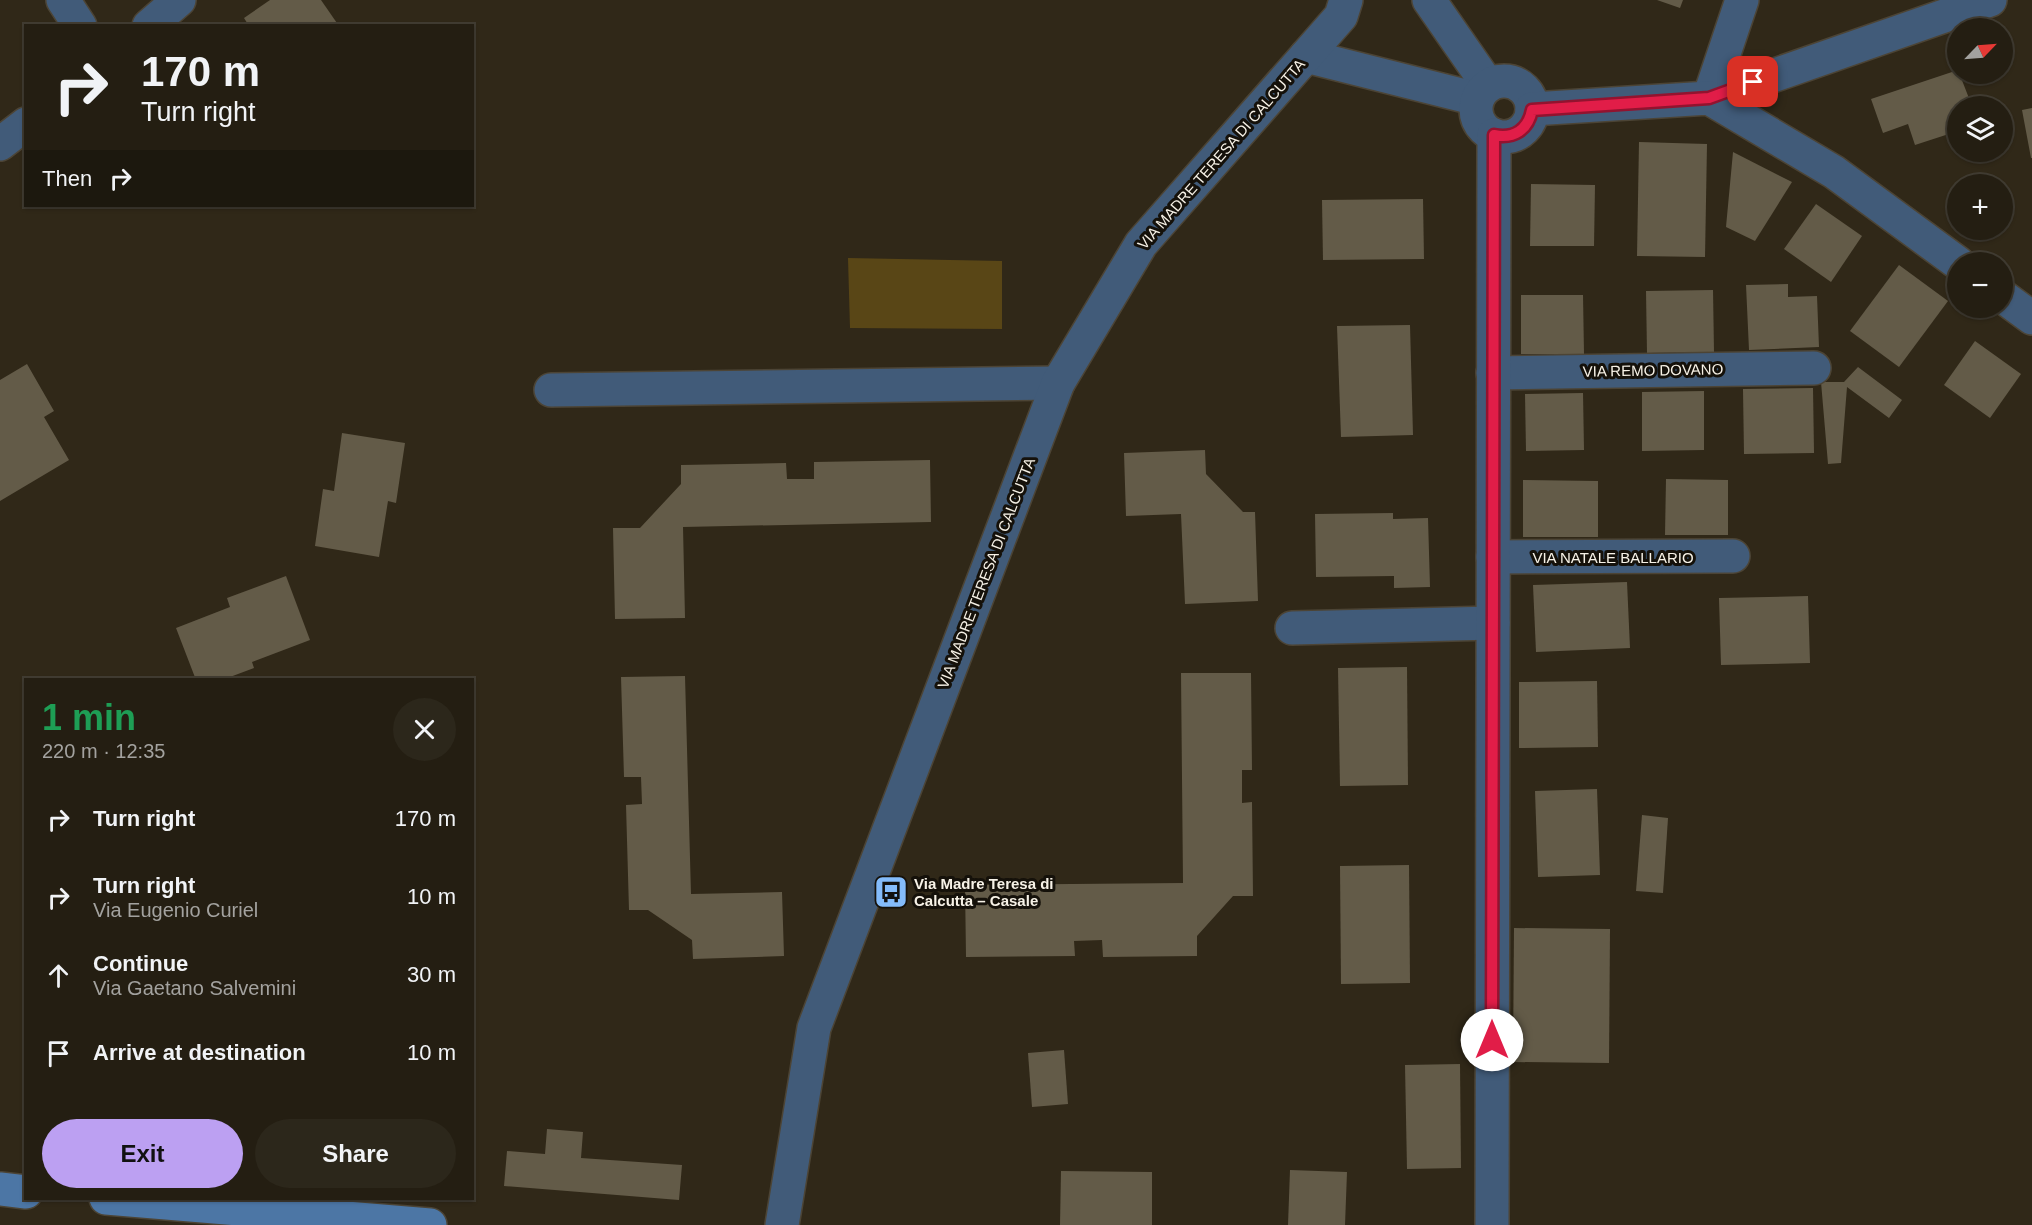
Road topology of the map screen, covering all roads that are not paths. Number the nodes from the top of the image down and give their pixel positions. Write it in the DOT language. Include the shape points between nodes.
graph roads {
  1 [pos="63,0"];
  2 [pos="179,0"];
  3 [pos="1346,0"];
  4 [pos="1429,0"];
  5 [pos="1742,0"];
  6 [pos="1990,0"];
  7 [pos="79,24"];
  8 [pos="151,24"];
  9 [pos="1306,56"];
  10 [pos="1483,92"];
  11 [pos="1709,98"];
  12 [pos="1532,110"];
  13 [pos="24,126"];
  14 [pos="1494,135"];
  15 [pos="0,144"];
  16 [pos="1947,255"];
  17 [pos="2013,304"];
  18 [pos="2032,318"];
  19 [pos="1814,368"];
  20 [pos="1493,373"];
  21 [pos="1058,384"];
  22 [pos="551,390"];
  23 [pos="1732,556"];
  24 [pos="1493,557"];
  25 [pos="1493,623"];
  26 [pos="1292,628"];
  27 [pos="0,1189"];
  28 [pos="24,1192"];
  29 [pos="130,1200"];
  30 [pos="430,1225"];
  31 [pos="782,1225"];
  32 [pos="1492,1225"];
  1 -- 7 [label="street"];
  2 -- 8 [label="street"];
  3 -- 9 [label="street, VIA MADRE TERESA DI CALCUTTA" via="1341,16"];
  4 -- 10 [label="street"];
  5 -- 11 [label="street"];
  6 -- 11 [label="street"];
  9 -- 10 [label="street"];
  9 -- 21 [label="street, VIA MADRE TERESA DI CALCUTTA" via="1141,244"];
  10 -- 12 [label="street" via="1504,81 1521,87"];
  10 -- 14 [label="street" via="1477,116 1486,131"];
  11 -- 12 [label="street"];
  11 -- 16 [label="street" via="1834,172"];
  12 -- 14 [label="street" via="1519,132 1512,136"];
  13 -- 15 [label="street"];
  14 -- 20 [label="street"];
  17 -- 18 [label="street"];
  19 -- 20 [label="street, VIA REMO DOVANO"];
  20 -- 24 [label="street"];
  21 -- 22 [label="street"];
  21 -- 31 [label="street, VIA MADRE TERESA DI CALCUTTA" via="814,1028"];
  23 -- 24 [label="street, VIA NATALE BALLARIO"];
  24 -- 25 [label="street"];
  25 -- 26 [label="street"];
  25 -- 32 [label="street"];
  27 -- 28 [label="street"];
  29 -- 30 [label="street"];
}
